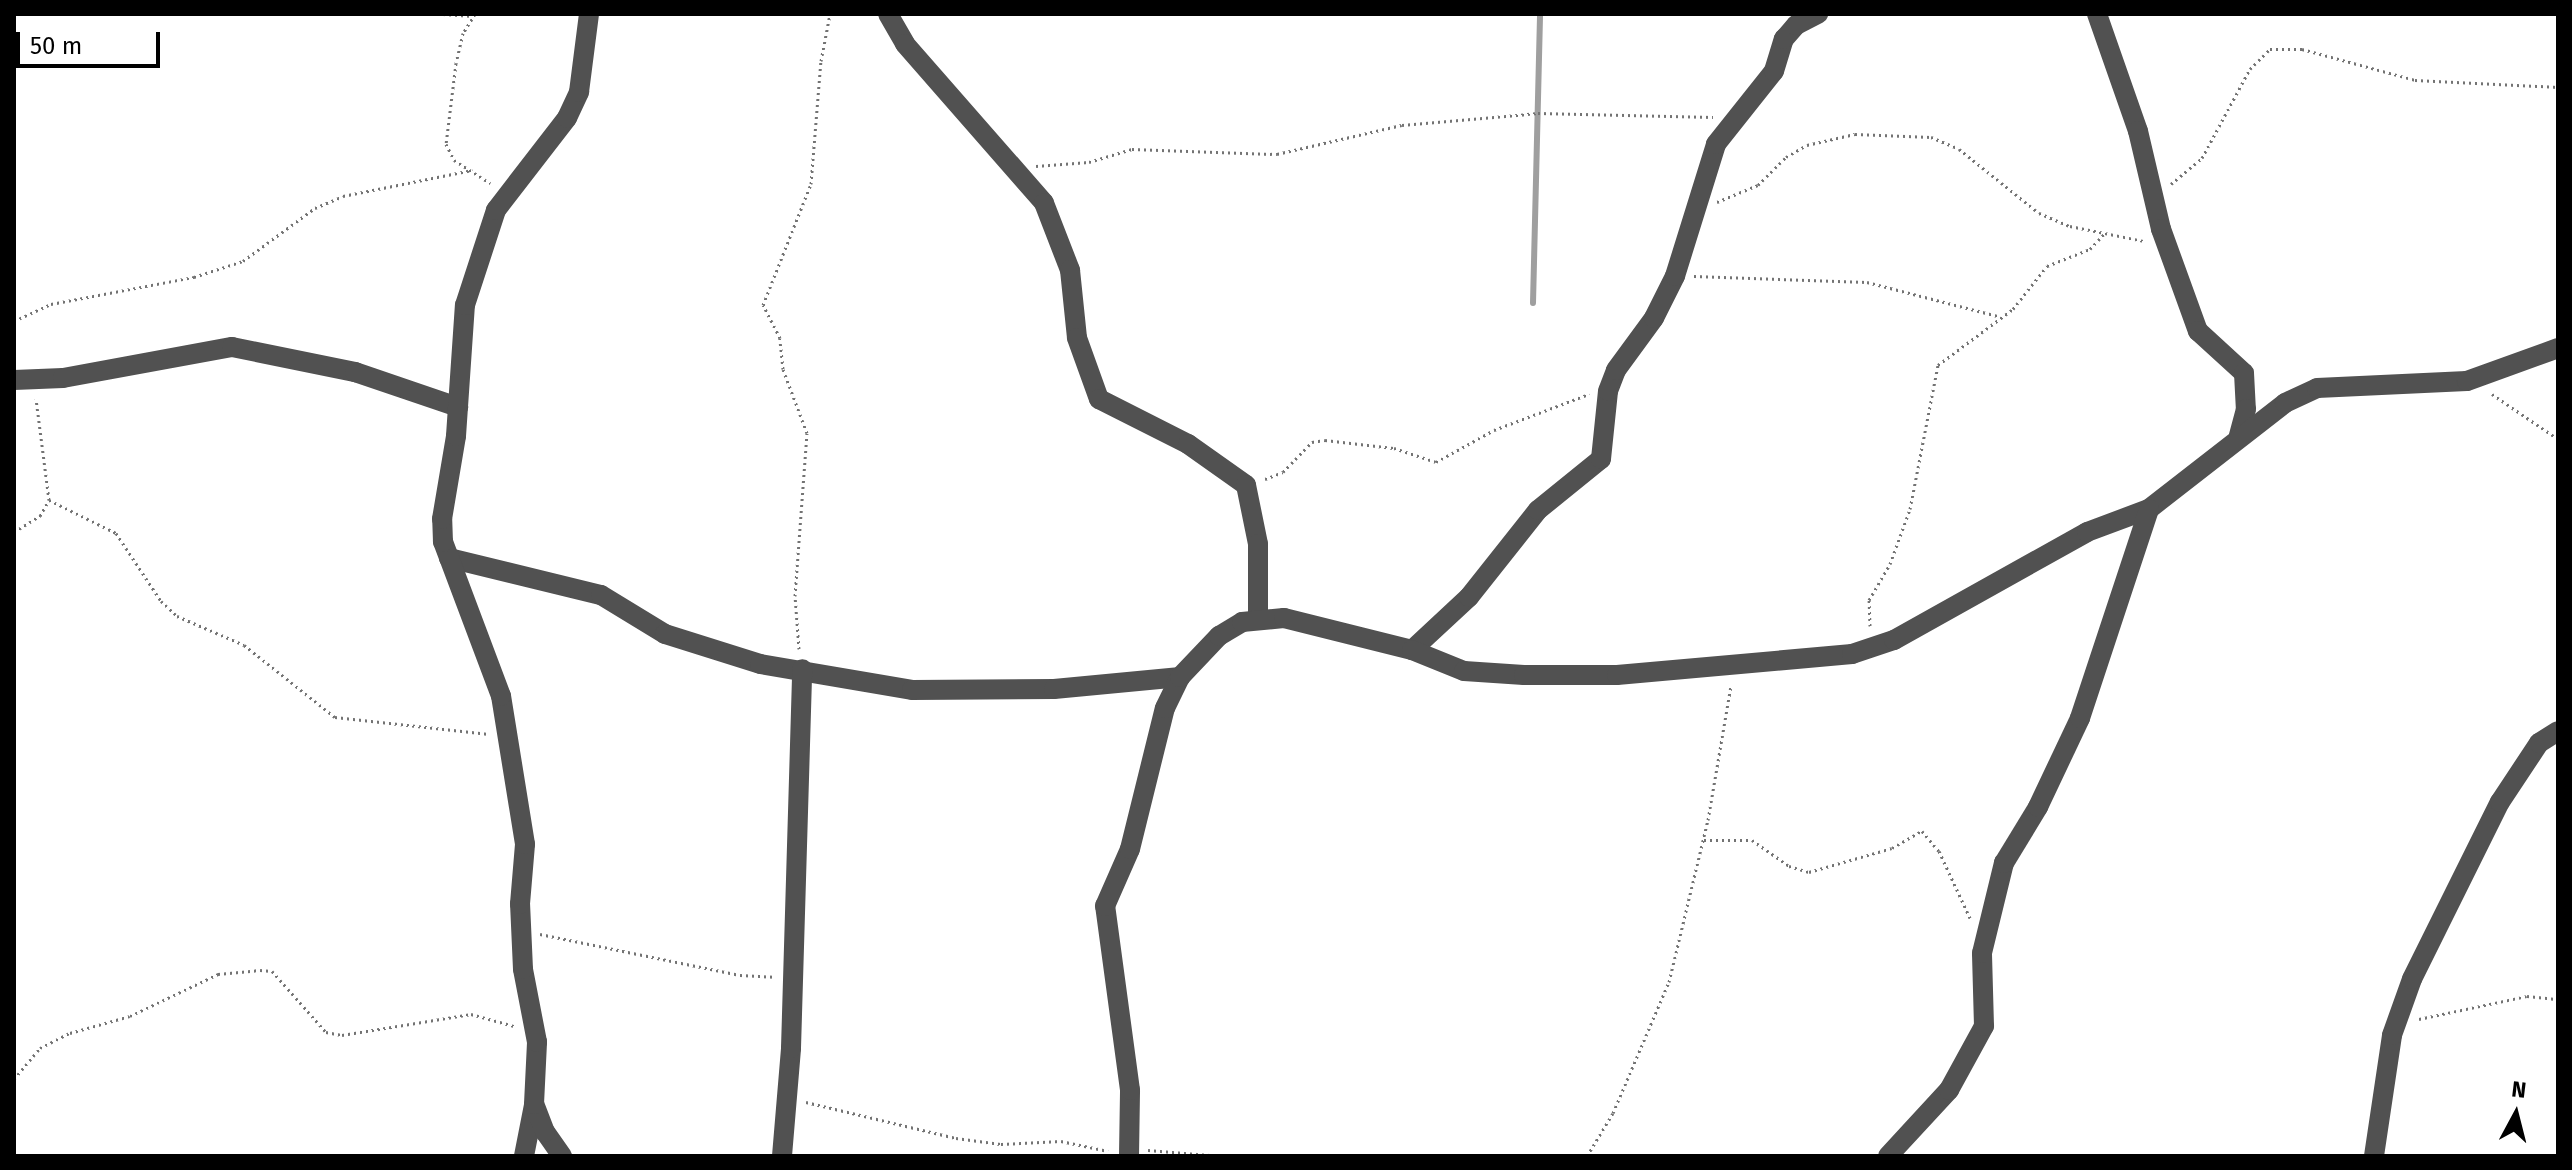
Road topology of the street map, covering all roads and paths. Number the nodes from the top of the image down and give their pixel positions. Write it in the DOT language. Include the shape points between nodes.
graph roads {
  1 [pos="443,14"];
  2 [pos="589,14"];
  3 [pos="830,14"];
  4 [pos="888,14"];
  5 [pos="1818,14"];
  6 [pos="2097,14"];
  7 [pos="474,15"];
  8 [pos="2558,87"];
  9 [pos="1730,125"];
  10 [pos="472,170"];
  11 [pos="1020,170"];
  12 [pos="508,196"];
  13 [pos="2157,204"];
  14 [pos="1692,210"];
  15 [pos="2106,232"];
  16 [pos="2173,254"];
  17 [pos="1675,276"];
  18 [pos="2001,318"];
  19 [pos="14,321"];
  20 [pos="2558,348"];
  21 [pos="24,379"];
  22 [pos="2467,381"];
  23 [pos="1608,391"];
  24 [pos="458,407"];
  25 [pos="2239,436"];
  26 [pos="2558,439"];
  27 [pos="1246,485"];
  28 [pos="49,500"];
  29 [pos="2149,509"];
  30 [pos="14,532"];
  31 [pos="449,558"];
  32 [pos="1258,618"];
  33 [pos="1872,648"];
  34 [pos="1412,650"];
  35 [pos="1743,664"];
  36 [pos="802,669"];
  37 [pos="1180,677"];
  38 [pos="2558,731"];
  39 [pos="508,740"];
  40 [pos="1704,840"];
  41 [pos="521,931"];
  42 [pos="1982,953"];
  43 [pos="791,975"];
  44 [pos="2558,999"];
  45 [pos="2392,1035"];
  46 [pos="537,1042"];
  47 [pos="14,1079"];
  48 [pos="786,1098"];
  49 [pos="534,1104"];
  50 [pos="1130,1153"];
  51 [pos="524,1156"];
  52 [pos="562,1156"];
  53 [pos="782,1156"];
  54 [pos="1222,1156"];
  55 [pos="1587,1156"];
  56 [pos="1888,1156"];
  57 [pos="2374,1156"];
  1 -- 7 [label="path"];
  2 -- 12 [label="street" via="579,92 567,118"];
  3 -- 36 [label="path" via="811,184 763,305 780,338 783,369 807,433 795,596"];
  4 -- 11 [label="street" via="905,44"];
  5 -- 9 [label="street" via="1796,25 1784,39 1774,71"];
  6 -- 13 [label="street"];
  7 -- 10 [label="path" via="463,33 446,117 446,144 454,160"];
  8 -- 13 [label="path" via="2415,80 2302,49 2270,49 2250,69 2202,158"];
  9 -- 11 [label="path" via="1701,116 1538,113 1402,125 1277,154 1132,149 1089,162 1057,161"];
  9 -- 14 [label="street" via="1716,144"];
  10 -- 12 [label="path"];
  10 -- 19 [label="path" via="343,196 315,208 243,261 194,277 51,304"];
  11 -- 27 [label="street" via="1059,233 1070,270 1077,338 1099,399 1188,444"];
  12 -- 24 [label="street" via="496,210 465,305"];
  13 -- 16 [label="street"];
  14 -- 15 [label="path" via="1758,185 1807,145 1855,134 1931,137 1959,149 2039,213 2070,226"];
  14 -- 17 [label="street"];
  15 -- 16 [label="path" via="2125,233"];
  15 -- 18 [label="path" via="2090,249 2047,266"];
  16 -- 25 [label="street" via="2198,331 2244,373 2246,409"];
  17 -- 18 [label="path" via="1867,282"];
  17 -- 23 [label="street"];
  18 -- 33 [label="path" via="1938,365 1910,509 1890,564 1869,600"];
  20 -- 22 [label="street"];
  21 -- 24 [label="street" via="141,366 232,347 355,372"];
  21 -- 28 [label="path"];
  22 -- 25 [label="street" via="2317,388"];
  22 -- 26 [label="path"];
  23 -- 27 [label="path" via="1578,396 1494,430 1436,462 1394,448 1325,440 1304,447 1283,472"];
  23 -- 34 [label="street" via="1601,459 1538,510 1461,606"];
  24 -- 31 [label="street" via="442,519"];
  25 -- 29 [label="street" via="2192,480"];
  27 -- 32 [label="street" via="1258,544"];
  28 -- 30 [label="path" via="40,516"];
  28 -- 39 [label="path" via="116,533 161,601 177,616 244,645 335,717 458,728"];
  29 -- 33 [label="street" via="2087,532 1954,609"];
  29 -- 42 [label="street" via="2080,718 2038,807 2004,863"];
  31 -- 36 [label="street" via="566,583 601,595 665,634 760,664"];
  31 -- 39 [label="street" via="501,696"];
  32 -- 34 [label="street" via="1284,618"];
  32 -- 37 [label="street" via="1219,636"];
  33 -- 35 [label="street"];
  34 -- 35 [label="street" via="1464,671 1524,675 1617,675"];
  35 -- 40 [label="path" via="1728,691"];
  36 -- 37 [label="street" via="912,690 952,691 1054,689"];
  36 -- 43 [label="street"];
  37 -- 50 [label="street" via="1165,708 1130,849 1105,906"];
  38 -- 45 [label="street" via="2539,743 2500,802 2412,979"];
  39 -- 41 [label="street" via="525,844"];
  40 -- 42 [label="path" via="1752,840 1789,866 1809,872 1892,848 1922,831 1945,862"];
  40 -- 55 [label="path" via="1669,982 1613,1113"];
  41 -- 43 [label="path" via="740,975"];
  41 -- 46 [label="street"];
  42 -- 56 [label="street" via="1984,1026 1949,1090"];
  43 -- 48 [label="street"];
  44 -- 45 [label="path" via="2504,999 2414,1021"];
  45 -- 57 [label="street"];
  46 -- 47 [label="path" via="513,1025 471,1014 342,1035 326,1032 272,971 260,970 218,974 130,1016 70,1033 40,1048"];
  46 -- 49 [label="street"];
  48 -- 50 [label="path" via="956,1138 1012,1144 1061,1141"];
  48 -- 53 [label="street"];
  49 -- 51 [label="street"];
  49 -- 52 [label="street"];
  50 -- 54 [label="path"];
}
